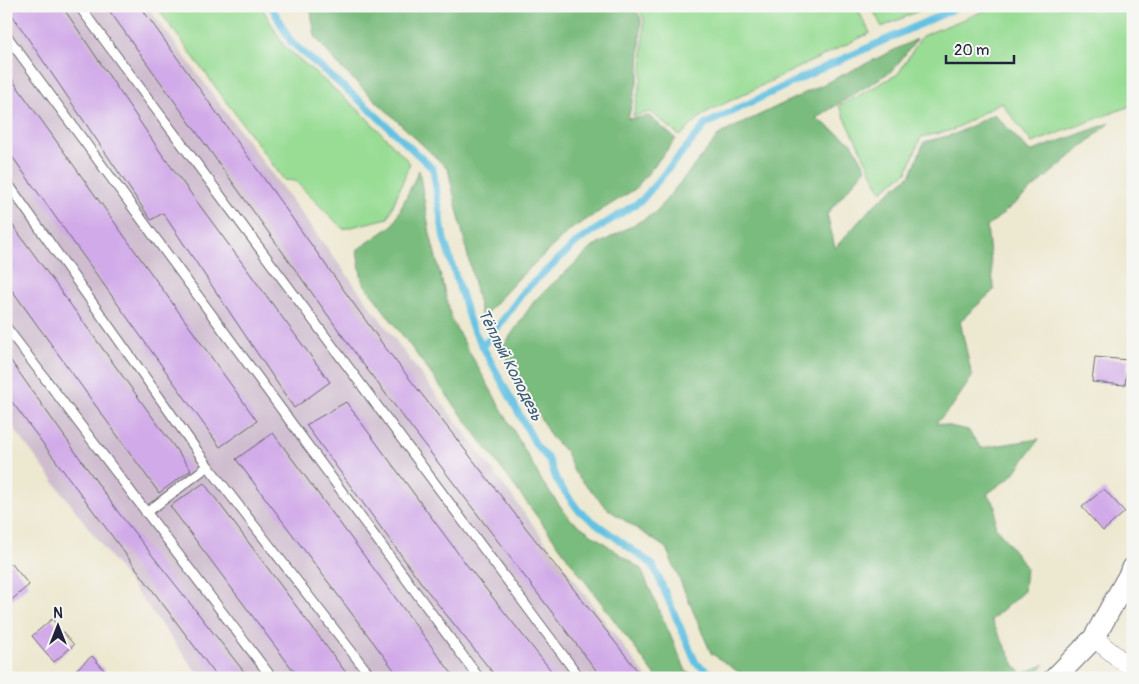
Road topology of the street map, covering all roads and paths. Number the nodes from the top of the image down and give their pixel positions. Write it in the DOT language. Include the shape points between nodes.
graph roads {
  1 [pos="79,6"];
  2 [pos="6,35"];
  3 [pos="6,181"];
  4 [pos="6,327"];
  5 [pos="208,466"];
  6 [pos="146,513"];
  7 [pos="1133,568"];
  8 [pos="1094,638"];
  9 [pos="1133,670"];
  10 [pos="272,678"];
  11 [pos="372,678"];
  12 [pos="479,678"];
  13 [pos="580,678"];
  14 [pos="1055,678"];
  1 -- 13 [label="lane"];
  2 -- 12 [label="lane"];
  3 -- 5 [label="lane"];
  4 -- 6 [label="lane"];
  5 -- 6 [label="lane"];
  5 -- 11 [label="lane"];
  6 -- 10 [label="lane"];
  7 -- 8 [label="street"];
  8 -- 9 [label="street"];
  8 -- 14 [label="street"];
}
